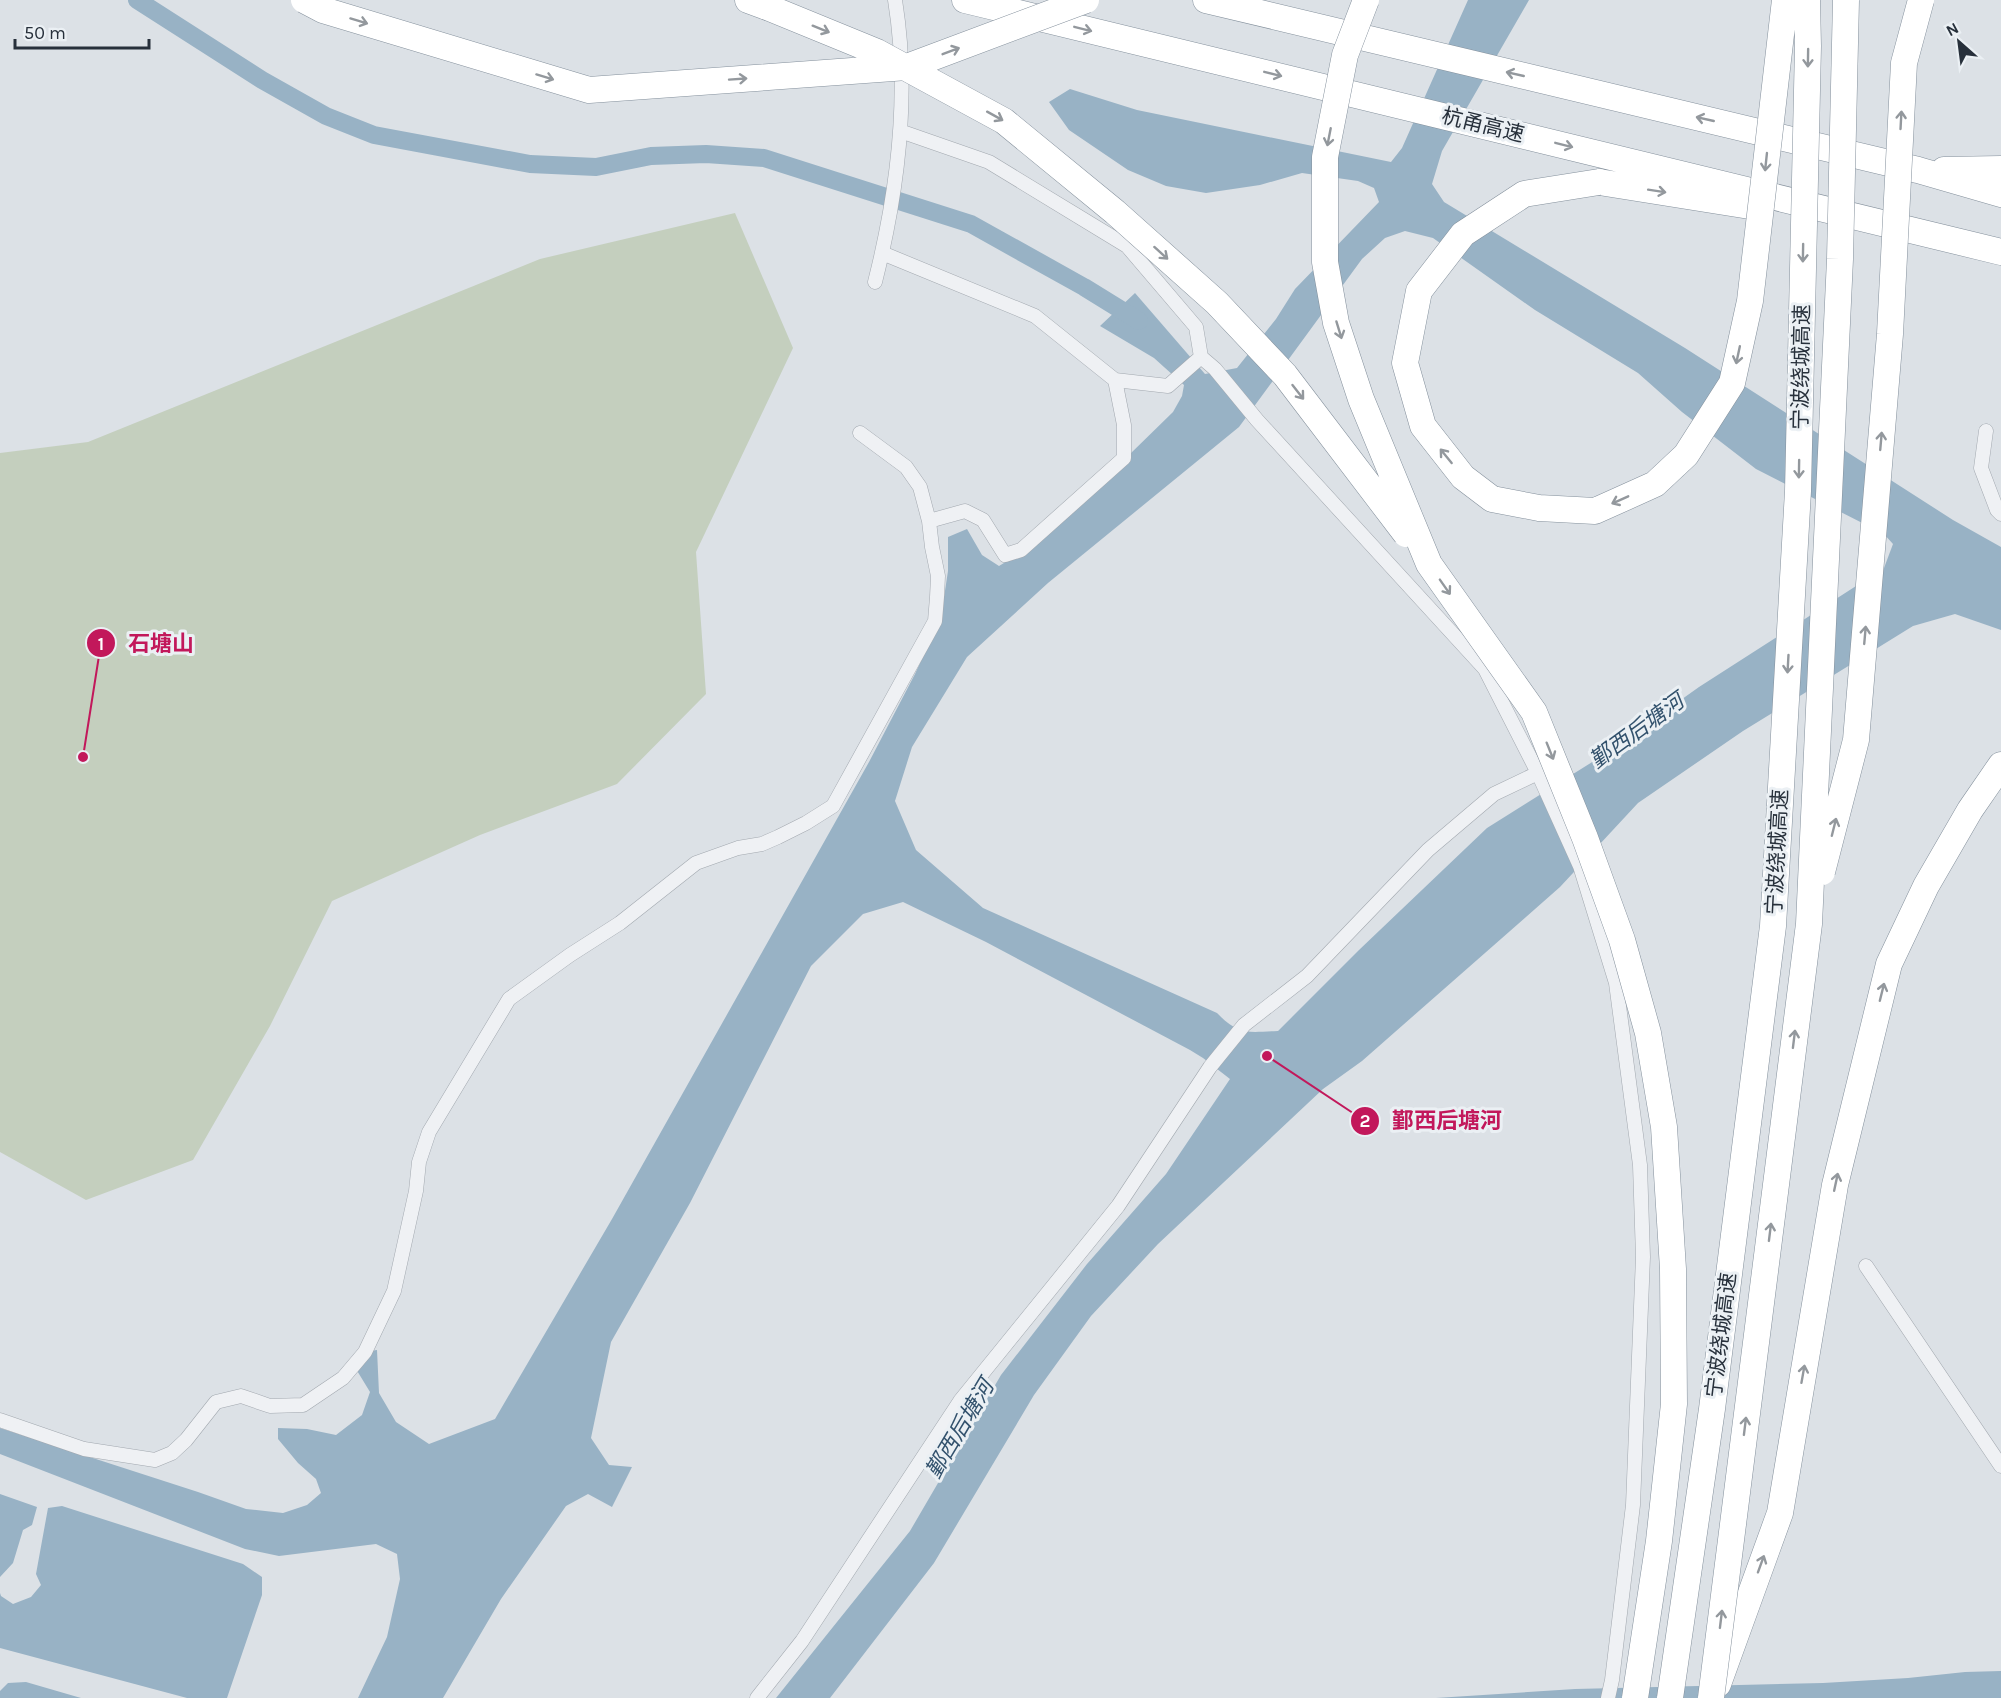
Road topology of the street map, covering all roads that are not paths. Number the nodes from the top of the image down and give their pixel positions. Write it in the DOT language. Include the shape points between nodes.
graph roads {
  1 [pos="304,0"];
  2 [pos="895,0"];
  3 [pos="965,0"];
  4 [pos="1086,0"];
  5 [pos="1206,0"];
  6 [pos="1366,0"];
  7 [pos="1785,0"];
  8 [pos="1807,0"];
  9 [pos="1846,0"];
  10 [pos="1921,0"];
  11 [pos="757,3"];
  12 [pos="900,131"];
  13 [pos="2001,169"];
  14 [pos="1918,170"];
  15 [pos="1993,192"];
  16 [pos="1938,235"];
  17 [pos="2001,252"];
  18 [pos="882,253"];
  19 [pos="875,282"];
  20 [pos="1201,357"];
  21 [pos="1115,380"];
  22 [pos="1986,431"];
  23 [pos="860,433"];
  24 [pos="2001,514"];
  25 [pos="929,521"];
  26 [pos="1429,564"];
  27 [pos="2001,765"];
  28 [pos="1538,772"];
  29 [pos="1809,924"];
  30 [pos="1866,1266"];
  31 [pos="0,1420"];
  32 [pos="2001,1466"];
  33 [pos="757,1698"];
  34 [pos="1608,1698"];
  35 [pos="1635,1698"];
  36 [pos="1670,1698"];
  37 [pos="1712,1698"];
  1 -- 4 [label="highway, one-way, bridge" via="323,10 589,90 907,67"];
  2 -- 12 [label="street" via="900,31"];
  3 -- 16 [label="highway, 杭甬高速, one-way"];
  14 -- 5 [label="highway, one-way"];
  6 -- 26 [label="highway, one-way, bridge" via="1345,55 1325,157 1325,262 1336,323 1361,399"];
  7 -- 16 [label="highway, one-way, bridge" via="1750,301 1732,383 1686,455 1655,484 1595,511 1539,508 1492,499 1463,477 1423,426 1405,363 1419,291 1463,234 1524,194 1599,182"];
  8 -- 36 [label="highway, 宁波绕城高速, one-way, bridge" via="1798,491 1773,926 1712,1409"];
  9 -- 29 [label="highway, 宁波绕城高速, bridge" via="1840,258"];
  29 -- 10 [label="highway, one-way, bridge" via="1856,740 1890,334 1904,63"];
  11 -- 26 [label="highway, one-way, bridge" via="877,52 1004,121 1115,212 1217,303 1285,375"];
  12 -- 18 [label="street"];
  12 -- 20 [label="street" via="989,162 1127,246 1196,327"];
  13 -- 14 [label="highway"];
  14 -- 15 [label="highway"];
  16 -- 17 [label="highway, 杭甬高速"];
  18 -- 19 [label="street"];
  18 -- 21 [label="street" via="1035,316"];
  20 -- 21 [label="street" via="1167,386"];
  20 -- 28 [label="street" via="1485,669"];
  21 -- 25 [label="street" via="1124,425 1124,458 1021,550 1005,555 983,520 964,511"];
  22 -- 24 [label="street" via="1981,468"];
  23 -- 25 [label="street" via="906,467 920,487"];
  25 -- 31 [label="street" via="938,576 935,621 833,806 770,841 696,863 621,923 509,999 429,1132 419,1162 394,1291 365,1352 343,1378 303,1405 270,1406 240,1396 216,1402 186,1440 172,1453 155,1460 84,1449"];
  26 -- 35 [label="highway, one-way, bridge" via="1534,712 1622,940 1648,1033 1665,1127 1673,1269 1674,1404 1659,1541"];
  37 -- 27 [label="highway, one-way" via="1780,1513 1835,1185 1889,964 1926,886"];
  28 -- 33 [label="street" via="1494,794 1444,836 1307,976 1244,1025 1210,1067 1118,1206 960,1401 802,1641"];
  28 -- 34 [label="street" via="1580,866 1616,983 1640,1165 1643,1257 1633,1505"];
  37 -- 29 [label="highway, 宁波绕城高速, one-way, bridge"];
  30 -- 32 [label="street"];
}
